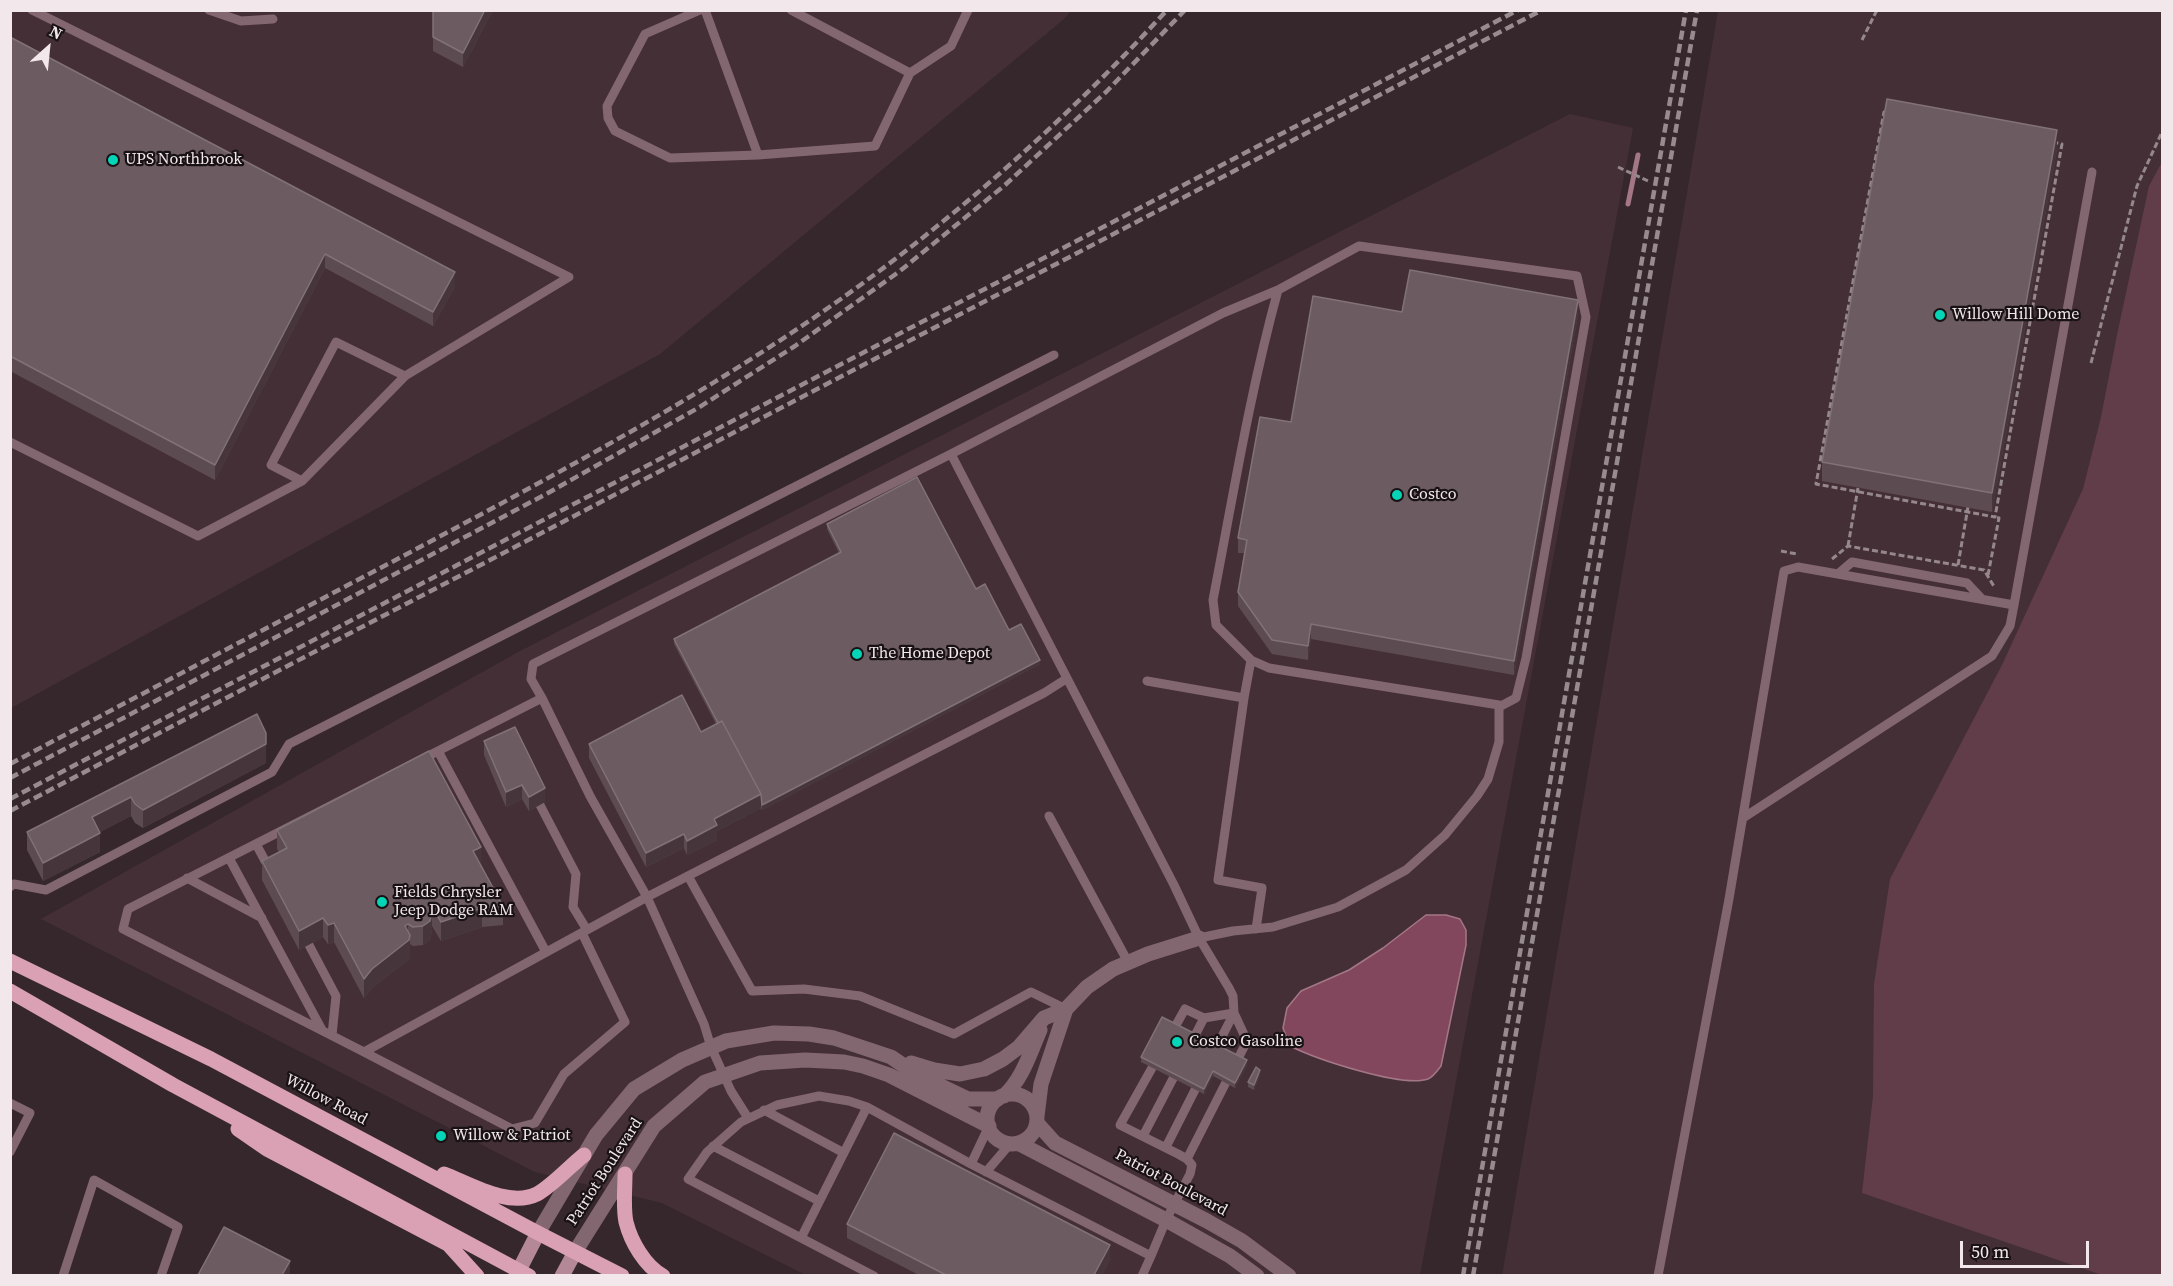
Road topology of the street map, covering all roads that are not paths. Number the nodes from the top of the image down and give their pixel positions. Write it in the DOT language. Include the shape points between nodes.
graph roads {
  1 [pos="32,10"];
  2 [pos="209,10"];
  3 [pos="700,10"];
  4 [pos="705,10"];
  5 [pos="791,10"];
  6 [pos="969,10"];
  7 [pos="273,19"];
  8 [pos="910,73"];
  9 [pos="758,155"];
  10 [pos="2092,172"];
  11 [pos="1278,290"];
  12 [pos="1054,355"];
  13 [pos="405,376"];
  14 [pos="10,442"];
  15 [pos="951,454"];
  16 [pos="302,481"];
  17 [pos="1838,574"];
  18 [pos="1983,600"];
  19 [pos="2014,605"];
  20 [pos="1251,660"];
  21 [pos="1066,679"];
  22 [pos="1146,681"];
  23 [pos="542,698"];
  24 [pos="1244,698"];
  25 [pos="1499,707"];
  26 [pos="438,751"];
  27 [pos="540,805"];
  28 [pos="1049,816"];
  29 [pos="1743,818"];
  30 [pos="256,844"];
  31 [pos="229,858"];
  32 [pos="272,874"];
  33 [pos="688,876"];
  34 [pos="187,878"];
  35 [pos="10,887"];
  36 [pos="647,897"];
  37 [pos="262,918"];
  38 [pos="1256,928"];
  39 [pos="584,932"];
  40 [pos="1199,938"];
  41 [pos="309,945"];
  42 [pos="546,952"];
  43 [pos="10,961"];
  44 [pos="1128,963"];
  45 [pos="10,991"];
  46 [pos="1066,1009"];
  47 [pos="1234,1013"];
  48 [pos="1044,1018"];
  49 [pos="1204,1018"];
  50 [pos="322,1030"];
  51 [pos="332,1035"];
  52 [pos="711,1047"];
  53 [pos="1189,1048"];
  54 [pos="364,1052"];
  55 [pos="891,1057"];
  56 [pos="1184,1058"];
  57 [pos="211,1059"];
  58 [pos="1208,1065"];
  59 [pos="1203,1075"];
  60 [pos="724,1076"];
  61 [pos="173,1085"];
  62 [pos="1001,1097"];
  63 [pos="10,1102"];
  64 [pos="867,1107"];
  65 [pos="764,1110"];
  66 [pos="748,1118"];
  67 [pos="1037,1120"];
  68 [pos="989,1126"];
  69 [pos="1143,1136"];
  70 [pos="1014,1143"];
  71 [pos="713,1146"];
  72 [pos="1166,1147"];
  73 [pos="10,1152"];
  74 [pos="844,1153"];
  75 [pos="584,1155"];
  76 [pos="1187,1159"];
  77 [pos="971,1164"];
  78 [pos="987,1172"];
  79 [pos="625,1174"];
  80 [pos="819,1201"];
  81 [pos="1174,1205"];
  82 [pos="1166,1220"];
  83 [pos="538,1233"];
  84 [pos="801,1238"];
  85 [pos="575,1252"];
  86 [pos="1151,1256"];
  87 [pos="521,1274"];
  88 [pos="63,1275"];
  89 [pos="161,1275"];
  90 [pos="477,1275"];
  91 [pos="562,1275"];
  92 [pos="622,1275"];
  93 [pos="663,1275"];
  94 [pos="874,1275"];
  95 [pos="1142,1275"];
  96 [pos="1257,1275"];
  97 [pos="1289,1275"];
  98 [pos="1658,1275"];
  1 -- 13 [label="lane" via="569,277"];
  2 -- 7 [label="lane" via="241,21"];
  3 -- 9 [label="lane" via="645,34 607,106 608,118 615,131 670,158"];
  4 -- 9 [label="lane"];
  5 -- 8 [label="lane"];
  6 -- 8 [label="lane" via="951,46"];
  8 -- 9 [label="lane" via="875,146"];
  10 -- 19 [label="lane"];
  11 -- 15 [label="lane" via="1223,314"];
  11 -- 20 [label="lane" via="1247,420 1213,600 1215,625"];
  11 -- 25 [label="lane" via="1359,246 1577,276 1586,317 1526,658 1516,698"];
  12 -- 35 [label="lane" via="289,744 272,772 46,890 14,884"];
  13 -- 16 [label="lane"];
  13 -- 16 [label="lane" via="336,342 271,465"];
  14 -- 16 [label="lane" via="198,536"];
  15 -- 21 [label="lane"];
  15 -- 23 [label="lane" via="533,664 531,679"];
  17 -- 18 [label="lane"];
  17 -- 18 [label="lane" via="1852,562 1967,584"];
  17 -- 29 [label="lane" via="1798,567 1784,571"];
  18 -- 19 [label="lane"];
  19 -- 29 [label="lane" via="2010,626 1992,656"];
  20 -- 24 [label="lane"];
  20 -- 25 [label="lane" via="1269,668"];
  21 -- 33 [label="lane"];
  21 -- 40 [label="lane"];
  22 -- 24 [label="lane"];
  23 -- 26 [label="lane" via="500,725"];
  23 -- 36 [label="lane"];
  24 -- 38 [label="lane" via="1218,880 1262,888"];
  25 -- 38 [label="lane" via="1499,742 1488,779 1461,817 1426,853 1406,870 1338,907 1273,927"];
  26 -- 30 [label="lane"];
  26 -- 42 [label="lane"];
  27 -- 39 [label="lane" via="576,874 573,906"];
  28 -- 44 [label="lane"];
  29 -- 98 [label="lane"];
  30 -- 31 [label="lane"];
  30 -- 32 [label="lane"];
  31 -- 34 [label="lane"];
  31 -- 37 [label="lane"];
  33 -- 36 [label="lane"];
  33 -- 46 [label="lane" via="752,991 804,989 860,996 954,1034 1031,992"];
  34 -- 37 [label="lane"];
  34 -- 50 [label="lane" via="128,909 123,929"];
  36 -- 39 [label="lane"];
  36 -- 52 [label="lane"];
  37 -- 50 [label="lane"];
  38 -- 40 [label="lane"];
  39 -- 42 [label="lane"];
  39 -- 54 [label="lane" via="626,1022 564,1074 536,1123 512,1129"];
  40 -- 44 [label="street"];
  40 -- 47 [label="lane" via="1233,996"];
  41 -- 51 [label="lane" via="336,996"];
  42 -- 54 [label="lane"];
  43 -- 57 [label="main road, Willow Road"];
  44 -- 46 [label="street" via="1087,987"];
  45 -- 61 [label="main road"];
  46 -- 48 [label="street"];
  46 -- 67 [label="street" via="1041,1084"];
  47 -- 49 [label="lane"];
  47 -- 58 [label="lane"];
  47 -- 76 [label="lane" via="1247,1041"];
  48 -- 55 [label="street" via="1019,1047 984,1069 960,1074"];
  48 -- 62 [label="street" via="1022,1073 1013,1088"];
  49 -- 53 [label="lane"];
  49 -- 69 [label="lane" via="1185,1009 1120,1125"];
  50 -- 51 [label="lane"];
  51 -- 54 [label="lane"];
  52 -- 55 [label="street, Patriot Boulevard" via="774,1034 809,1034 851,1042"];
  52 -- 60 [label="lane"];
  52 -- 75 [label="street, Patriot Boulevard" via="634,1089"];
  55 -- 62 [label="street, Patriot Boulevard" via="968,1100"];
  56 -- 69 [label="lane"];
  57 -- 75 [label="main road" via="254,1075 433,1169 495,1194 517,1198 537,1194"];
  57 -- 83 [label="main road, Willow Road"];
  59 -- 72 [label="lane"];
  60 -- 66 [label="lane"];
  60 -- 68 [label="street, Patriot Boulevard" via="760,1063 844,1062 888,1075"];
  60 -- 79 [label="street, Patriot Boulevard" via="705,1082 654,1126"];
  61 -- 87 [label="main road"];
  61 -- 90 [label="main road" via="267,1149 448,1244"];
  62 -- 67 [label="street, Patriot Boulevard" via="1012,1094 1026,1098"];
  62 -- 68 [label="street" via="989,1111"];
  63 -- 73 [label="lane" via="30,1113"];
  64 -- 65 [label="lane" via="819,1096"];
  64 -- 74 [label="lane"];
  64 -- 77 [label="lane"];
  65 -- 66 [label="lane"];
  65 -- 74 [label="lane"];
  66 -- 71 [label="lane"];
  67 -- 70 [label="street" via="1030,1136"];
  67 -- 81 [label="street, Patriot Boulevard" via="1055,1143"];
  68 -- 70 [label="street, Patriot Boulevard" via="997,1138"];
  68 -- 77 [label="lane"];
  69 -- 72 [label="lane"];
  70 -- 78 [label="lane"];
  70 -- 82 [label="street, Patriot Boulevard"];
  71 -- 80 [label="lane"];
  71 -- 84 [label="lane" via="688,1179"];
  72 -- 76 [label="lane"];
  74 -- 80 [label="lane"];
  75 -- 83 [label="street, Patriot Boulevard"];
  76 -- 81 [label="lane" via="1192,1165 1190,1174"];
  77 -- 78 [label="lane"];
  78 -- 86 [label="lane"];
  79 -- 85 [label="street, Patriot Boulevard"];
  79 -- 93 [label="main road" via="626,1221 638,1250"];
  80 -- 84 [label="lane"];
  81 -- 82 [label="lane"];
  81 -- 97 [label="street, Patriot Boulevard" via="1242,1241"];
  82 -- 86 [label="lane"];
  82 -- 96 [label="street, Patriot Boulevard"];
  83 -- 85 [label="main road, Willow Road"];
  83 -- 87 [label="main road, Patriot Boulevard"];
  84 -- 94 [label="lane"];
  85 -- 91 [label="main road, Patriot Boulevard"];
  85 -- 92 [label="main road, Willow Road"];
  86 -- 95 [label="lane"];
  88 -- 89 [label="lane" via="94,1180 178,1227"];
}
